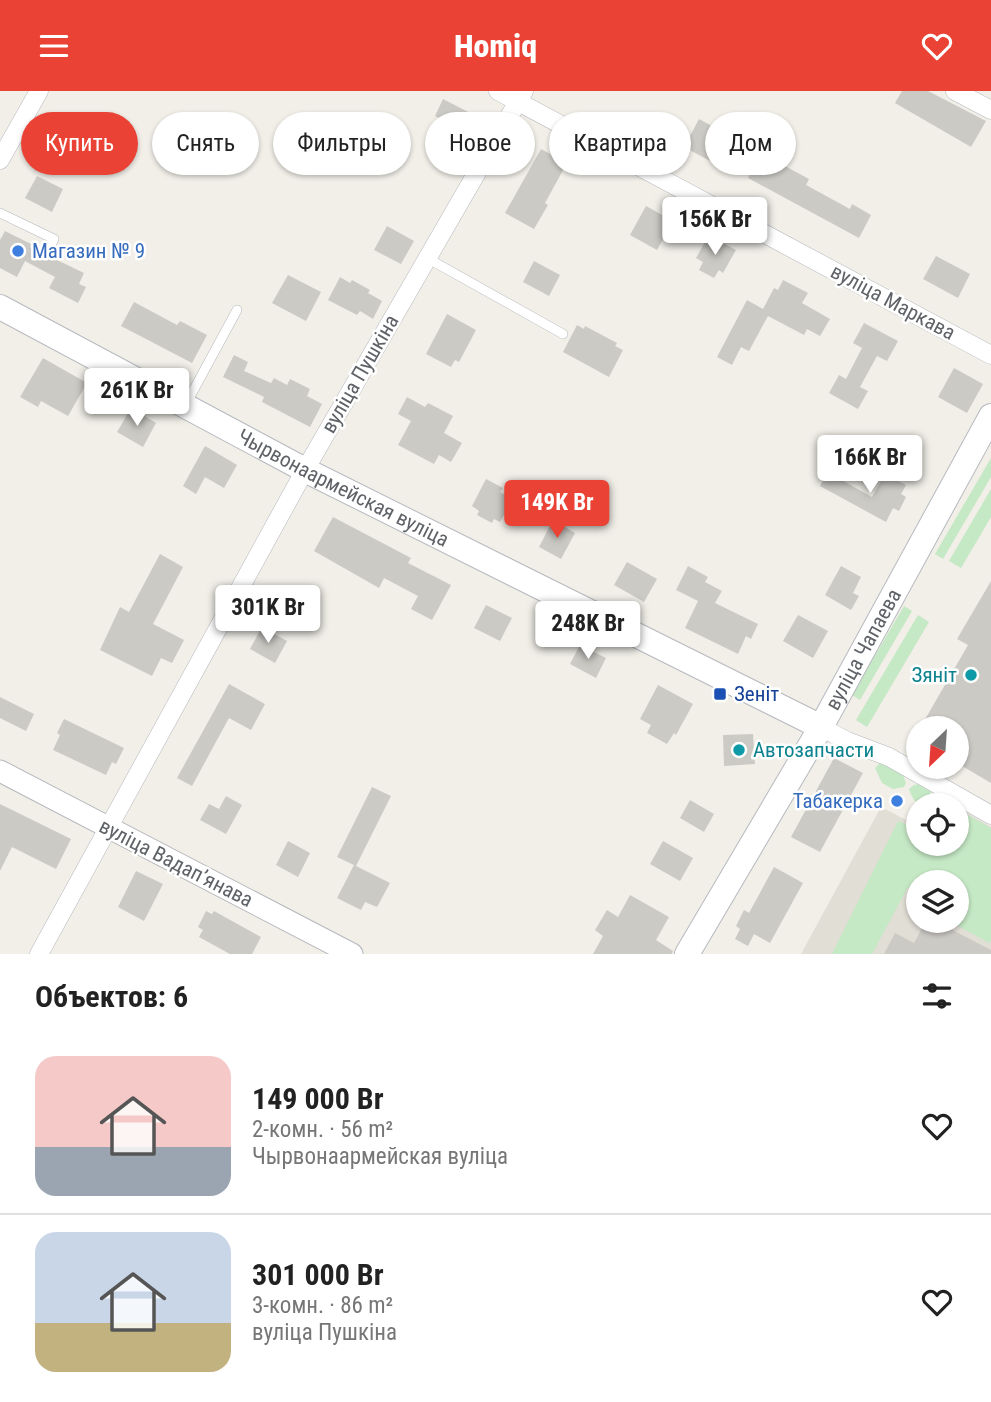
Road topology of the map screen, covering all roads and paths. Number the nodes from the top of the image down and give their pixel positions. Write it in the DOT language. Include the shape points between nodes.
graph roads {
  1 [pos="39,91"];
  2 [pos="498,91"];
  3 [pos="955,91"];
  4 [pos="521,96"];
  5 [pos="991,110"];
  6 [pos="0,160"];
  7 [pos="0,213"];
  8 [pos="48,249"];
  9 [pos="427,258"];
  10 [pos="0,307"];
  11 [pos="237,310"];
  12 [pos="563,334"];
  13 [pos="991,355"];
  14 [pos="185,406"];
  15 [pos="991,416"];
  16 [pos="304,470"];
  17 [pos="821,727"];
  18 [pos="0,771"];
  19 [pos="991,815"];
  20 [pos="109,828"];
  21 [pos="39,954"];
  22 [pos="352,954"];
  23 [pos="687,954"];
  1 -- 6 [label="street"];
  2 -- 4 [label="street, вуліца Маркава"];
  3 -- 5 [label="street"];
  4 -- 9 [label="street, вуліца Пушкіна"];
  4 -- 13 [label="street, вуліца Маркава"];
  7 -- 8 [label="lane" via="54,239"];
  9 -- 12 [label="lane"];
  9 -- 16 [label="street, вуліца Пушкіна"];
  10 -- 14 [label="main road, Чырвонаармейская вуліца"];
  11 -- 14 [label="lane"];
  14 -- 16 [label="main road, Чырвонаармейская вуліца"];
  15 -- 17 [label="main road, вуліца Чапаева"];
  16 -- 17 [label="main road, Чырвонаармейская вуліца"];
  16 -- 20 [label="street, вуліца Пушкіна"];
  17 -- 19 [label="street, Чырвонаармейская вуліца" via="889,757"];
  17 -- 23 [label="main road, вуліца Чапаева"];
  18 -- 20 [label="street, вуліца Вадапʼянава"];
  20 -- 21 [label="street, вуліца Пушкіна"];
  20 -- 22 [label="street, вуліца Вадапʼянава"];
}
